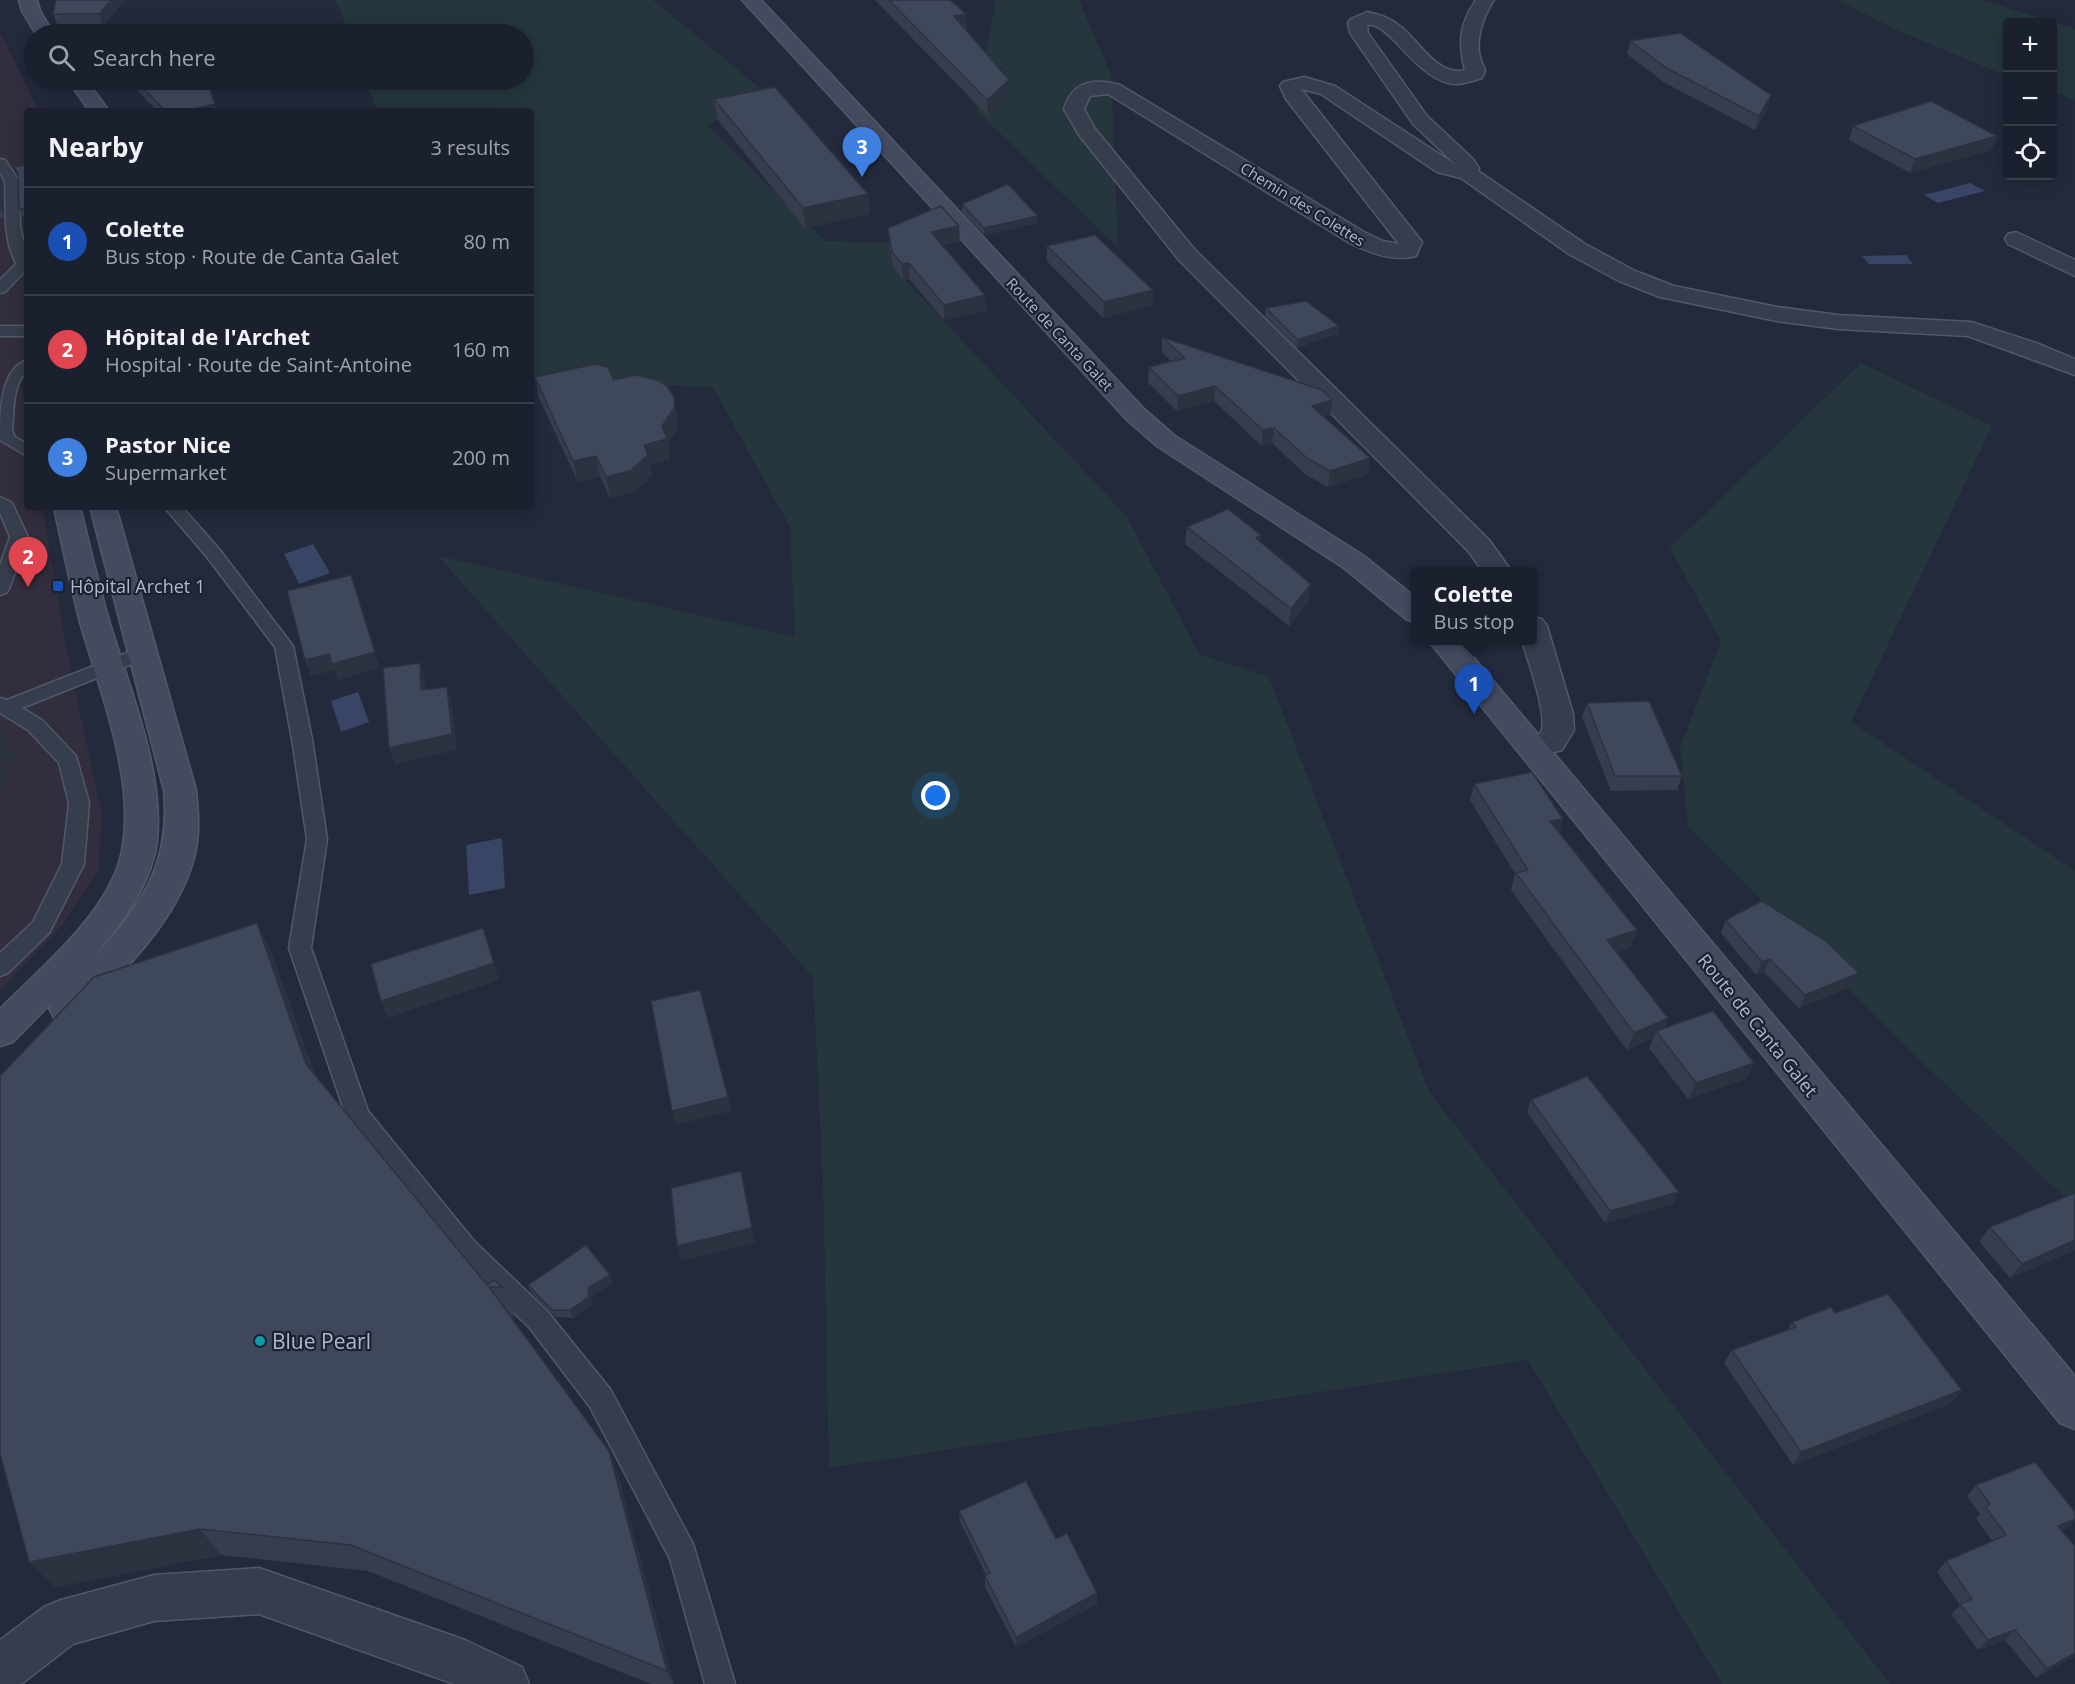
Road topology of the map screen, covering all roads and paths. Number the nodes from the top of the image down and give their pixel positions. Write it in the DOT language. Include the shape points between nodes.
graph roads {
  1 [pos="28,0"];
  2 [pos="751,0"];
  3 [pos="1485,0"];
  4 [pos="39,24"];
  5 [pos="84,90"];
  6 [pos="97,108"];
  7 [pos="0,163"];
  8 [pos="1466,172"];
  9 [pos="6,228"];
  10 [pos="0,237"];
  11 [pos="2016,239"];
  12 [pos="2075,269"];
  13 [pos="0,289"];
  14 [pos="0,331"];
  15 [pos="24,331"];
  16 [pos="24,367"];
  17 [pos="2075,368"];
  18 [pos="24,449"];
  19 [pos="0,502"];
  20 [pos="68,510"];
  21 [pos="104,510"];
  22 [pos="176,510"];
  23 [pos="1494,567"];
  24 [pos="0,589"];
  25 [pos="1411,609"];
  26 [pos="1537,640"];
  27 [pos="1446,645"];
  28 [pos="142,653"];
  29 [pos="108,666"];
  30 [pos="2,706"];
  31 [pos="1532,747"];
  32 [pos="0,967"];
  33 [pos="49,1028"];
  34 [pos="0,1032"];
  35 [pos="2075,1408"];
  36 [pos="0,1670"];
  37 [pos="505,1684"];
  38 [pos="720,1684"];
  1 -- 4 [label="main road"];
  2 -- 25 [label="main road, Route de Canta Galet" via="1135,414 1166,441 1354,562"];
  3 -- 8 [label="street" via="1473,27 1470,58 1476,74 1469,77 1437,72 1383,21 1367,17 1357,23 1359,33 1420,120 1465,162"];
  5 -- 6 [label="main road"];
  7 -- 9 [label="lane" via="12,181"];
  8 -- 17 [label="street" via="1577,249 1627,276 1668,292 1828,321 1971,329"];
  8 -- 23 [label="street, Chemin des Colettes" via="1444,168 1328,90 1304,83 1290,86 1293,95 1411,242 1408,251 1390,252 1356,237 1113,89 1085,90 1078,96 1074,109 1086,131 1187,255 1479,546"];
  9 -- 10 [label="lane"];
  9 -- 13 [label="lane" via="23,265"];
  11 -- 12 [label="street"];
  14 -- 15 [label="lane"];
  16 -- 18 [label="lane" via="9,384 4,431 8,440"];
  19 -- 24 [label="lane" via="19,537"];
  20 -- 29 [label="main road"];
  21 -- 28 [label="main road"];
  22 -- 38 [label="lane" via="284,646 317,839 300,948 358,1116 465,1249 538,1319 600,1398 683,1554"];
  26 -- 31 [label="street" via="1559,730 1551,742"];
  27 -- 31 [label="main road, Route de Canta Galet"];
  28 -- 29 [label="lane"];
  28 -- 33 [label="main road" via="180,790 183,826 178,855 150,916"];
  29 -- 30 [label="lane"];
  29 -- 34 [label="main road" via="136,771 141,835 135,864 103,923"];
  30 -- 32 [label="lane" via="35,725 69,761 79,803 73,864 41,927"];
  31 -- 35 [label="main road, Route de Canta Galet"];
  36 -- 37 [label="street" via="61,1624 154,1598 259,1591 465,1664"];
}
